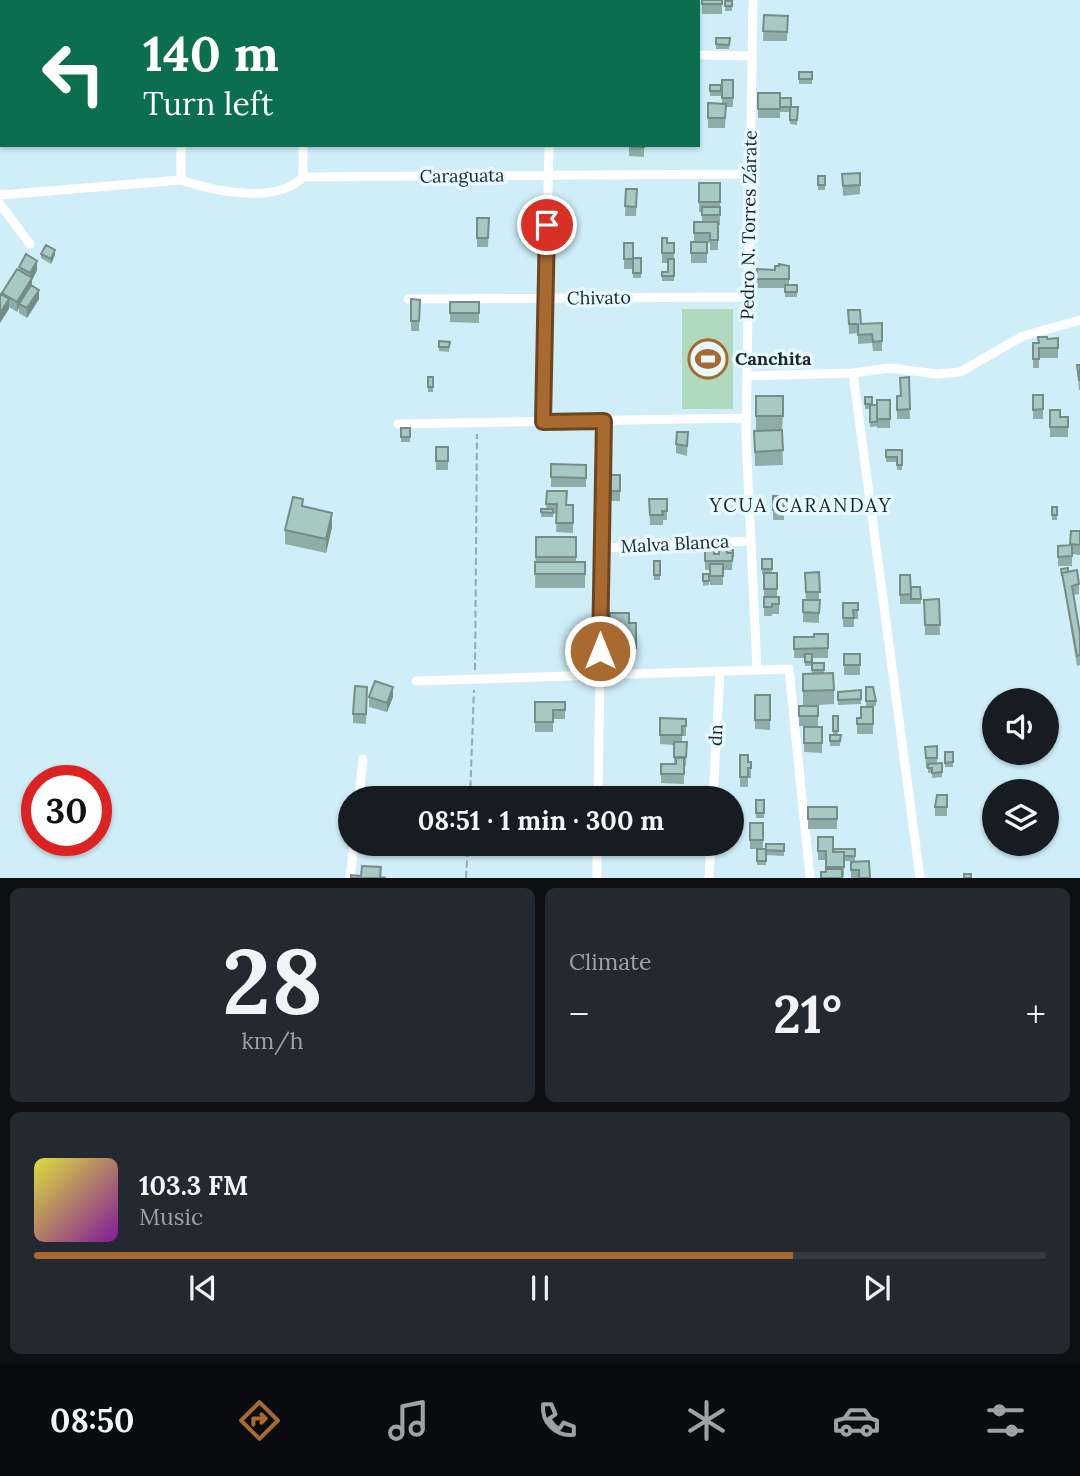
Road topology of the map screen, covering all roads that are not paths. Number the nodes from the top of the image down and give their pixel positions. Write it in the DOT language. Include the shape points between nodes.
graph roads {
  1 [pos="752,0"];
  2 [pos="700,55"];
  3 [pos="752,56"];
  4 [pos="181,147"];
  5 [pos="303,147"];
  6 [pos="549,147"];
  7 [pos="750,174"];
  8 [pos="548,175"];
  9 [pos="303,177"];
  10 [pos="180,180"];
  11 [pos="0,195"];
  12 [pos="0,204"];
  13 [pos="30,244"];
  14 [pos="748,297"];
  15 [pos="408,299"];
  16 [pos="546,299"];
  17 [pos="1080,320"];
  18 [pos="853,373"];
  19 [pos="747,376"];
  20 [pos="746,418"];
  21 [pos="604,421"];
  22 [pos="543,422"];
  23 [pos="398,424"];
  24 [pos="750,541"];
  25 [pos="601,548"];
  26 [pos="757,670"];
  27 [pos="720,672"];
  28 [pos="600,677"];
  29 [pos="416,681"];
  30 [pos="363,760"];
  31 [pos="360,786"];
  32 [pos="598,786"];
  33 [pos="714,786"];
  34 [pos="353,856"];
  35 [pos="597,856"];
  36 [pos="710,856"];
  37 [pos="350,877"];
  38 [pos="597,877"];
  39 [pos="709,877"];
  40 [pos="810,877"];
  41 [pos="920,877"];
  1 -- 3 [label="street, Pedro N. Torres Zárate"];
  2 -- 3 [label="street"];
  3 -- 7 [label="street, Pedro N. Torres Zárate"];
  4 -- 10 [label="street"];
  5 -- 9 [label="street"];
  6 -- 8 [label="street"];
  7 -- 8 [label="street, Caraguata"];
  7 -- 14 [label="street, Pedro N. Torres Zárate"];
  8 -- 9 [label="street, Caraguata"];
  8 -- 16 [label="street"];
  9 -- 10 [label="street, Caraguata" via="277,192 254,193"];
  10 -- 11 [label="street, Caraguata"];
  12 -- 13 [label="street"];
  14 -- 16 [label="street, Chivato"];
  14 -- 19 [label="street, Pedro N. Torres Zárate"];
  15 -- 16 [label="street, Chivato"];
  16 -- 22 [label="street"];
  17 -- 18 [label="street" via="1023,336 960,372 890,368"];
  18 -- 19 [label="street"];
  18 -- 41 [label="street"];
  19 -- 20 [label="street, Pedro N. Torres Zárate"];
  20 -- 21 [label="street"];
  20 -- 24 [label="street, Pedro N. Torres Zárate"];
  21 -- 22 [label="street"];
  21 -- 25 [label="street"];
  22 -- 23 [label="street"];
  24 -- 25 [label="street, Malva Blanca"];
  24 -- 26 [label="street, Pedro N. Torres Zárate"];
  25 -- 28 [label="street"];
  26 -- 27 [label="street"];
  26 -- 40 [label="street" via="789,669"];
  27 -- 28 [label="street"];
  27 -- 33 [label="street, dn"];
  28 -- 29 [label="street"];
  28 -- 32 [label="street"];
  30 -- 31 [label="street"];
  34 -- 37 [label="street"];
  35 -- 38 [label="street"];
  36 -- 39 [label="street"];
}
